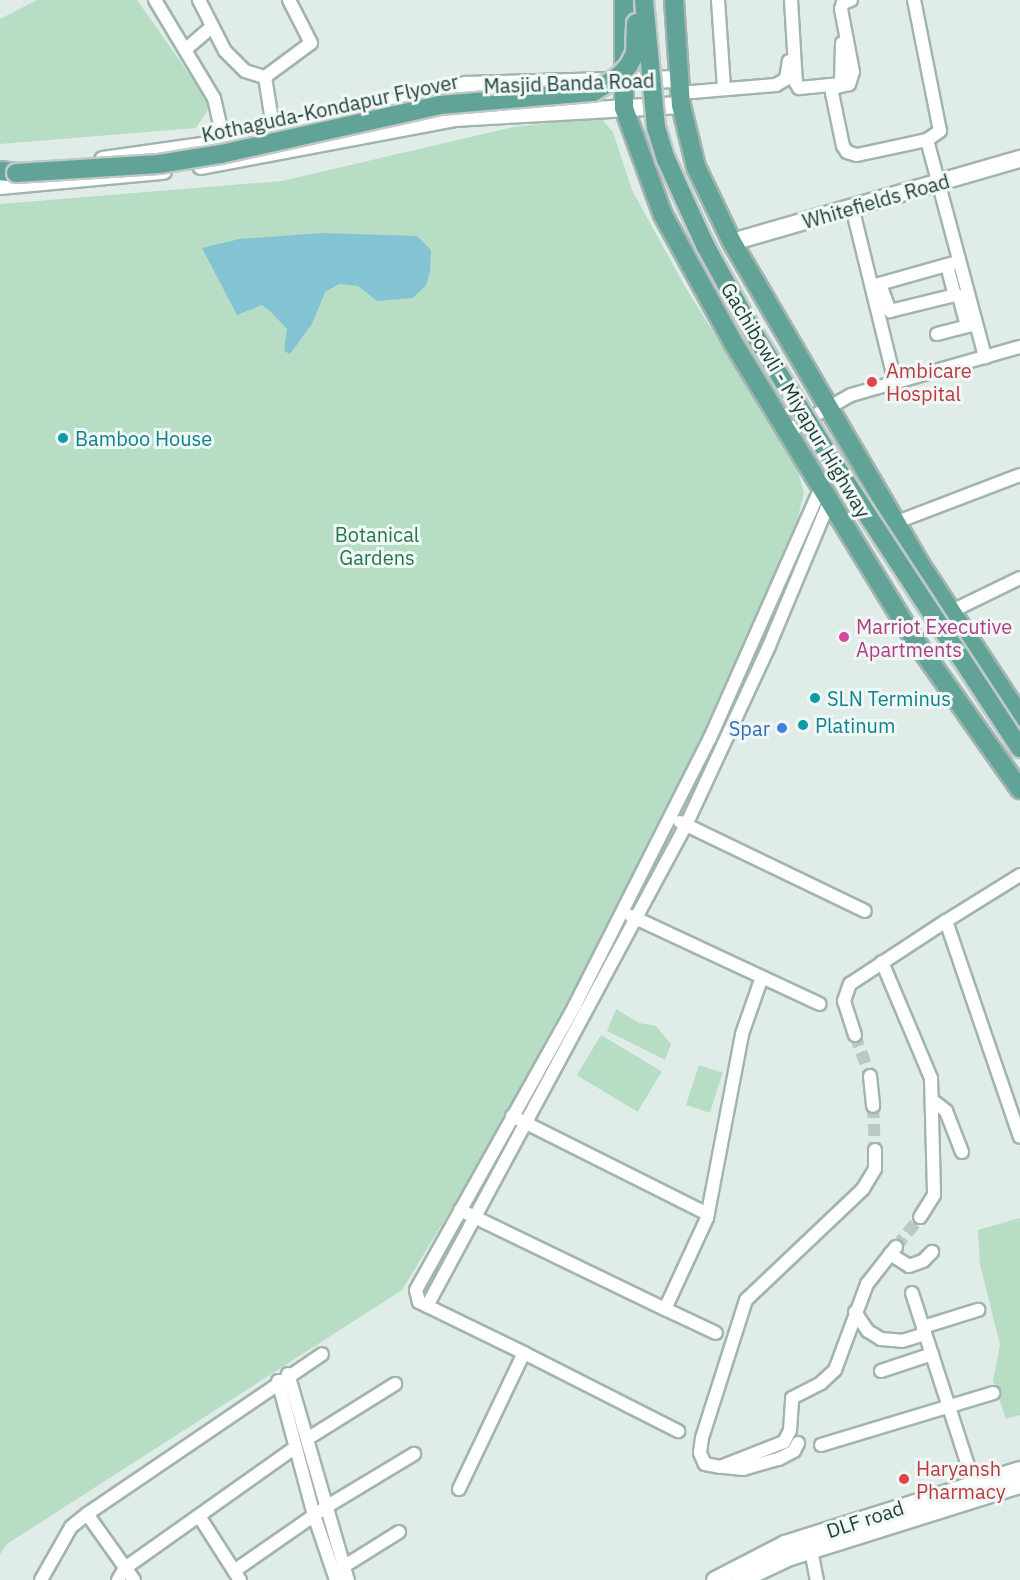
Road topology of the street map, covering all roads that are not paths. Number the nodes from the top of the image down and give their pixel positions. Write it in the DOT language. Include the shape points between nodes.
graph roads {
  1 [pos="155,0"];
  2 [pos="199,0"];
  3 [pos="289,0"];
  4 [pos="624,0"];
  5 [pos="636,0"];
  6 [pos="644,0"];
  7 [pos="674,0"];
  8 [pos="718,0"];
  9 [pos="785,0"];
  10 [pos="791,0"];
  11 [pos="838,0"];
  12 [pos="851,0"];
  13 [pos="914,0"];
  14 [pos="210,28"];
  15 [pos="185,50"];
  16 [pos="265,77"];
  17 [pos="626,83"];
  18 [pos="724,88"];
  19 [pos="680,92"];
  20 [pos="624,108"];
  21 [pos="274,133"];
  22 [pos="927,140"];
  23 [pos="224,142"];
  24 [pos="1020,159"];
  25 [pos="5,171"];
  26 [pos="938,183"];
  27 [pos="0,186"];
  28 [pos="852,207"];
  29 [pos="732,242"];
  30 [pos="953,264"];
  31 [pos="876,285"];
  32 [pos="964,295"];
  33 [pos="879,318"];
  34 [pos="971,323"];
  35 [pos="937,334"];
  36 [pos="1020,347"];
  37 [pos="985,357"];
  38 [pos="895,382"];
  39 [pos="828,405"];
  40 [pos="787,430"];
  41 [pos="1020,475"];
  42 [pos="826,494"];
  43 [pos="897,522"];
  44 [pos="1020,578"];
  45 [pos="950,612"];
  46 [pos="1020,716"];
  47 [pos="1020,748"];
  48 [pos="1020,789"];
  49 [pos="670,817"];
  50 [pos="686,825"];
  51 [pos="1020,875"];
  52 [pos="622,911"];
  53 [pos="865,911"];
  54 [pos="637,918"];
  55 [pos="946,921"];
  56 [pos="882,962"];
  57 [pos="762,977"];
  58 [pos="820,1004"];
  59 [pos="855,1035"];
  60 [pos="870,1076"];
  61 [pos="932,1100"];
  62 [pos="873,1106"];
  63 [pos="512,1116"];
  64 [pos="1017,1118"];
  65 [pos="528,1124"];
  66 [pos="1020,1137"];
  67 [pos="875,1150"];
  68 [pos="962,1152"];
  69 [pos="460,1210"];
  70 [pos="708,1214"];
  71 [pos="920,1217"];
  72 [pos="476,1218"];
  73 [pos="932,1252"];
  74 [pos="912,1293"];
  75 [pos="428,1306"];
  76 [pos="665,1309"];
  77 [pos="978,1310"];
  78 [pos="855,1312"];
  79 [pos="924,1331"];
  80 [pos="716,1333"];
  81 [pos="524,1353"];
  82 [pos="322,1354"];
  83 [pos="932,1354"];
  84 [pos="881,1371"];
  85 [pos="283,1378"];
  86 [pos="394,1384"];
  87 [pos="993,1393"];
  88 [pos="949,1406"];
  89 [pos="678,1431"];
  90 [pos="307,1439"];
  91 [pos="798,1443"];
  92 [pos="821,1445"];
  93 [pos="296,1448"];
  94 [pos="414,1454"];
  95 [pos="720,1467"];
  96 [pos="1020,1470"];
  97 [pos="974,1484"];
  98 [pos="1020,1485"];
  99 [pos="459,1489"];
  100 [pos="326,1507"];
  101 [pos="87,1514"];
  102 [pos="314,1515"];
  103 [pos="199,1516"];
  104 [pos="399,1532"];
  105 [pos="811,1551"];
  106 [pos="343,1567"];
  107 [pos="125,1568"];
  108 [pos="237,1576"];
  109 [pos="41,1580"];
  110 [pos="118,1580"];
  111 [pos="134,1580"];
  112 [pos="336,1580"];
  113 [pos="348,1580"];
  114 [pos="716,1580"];
  115 [pos="741,1580"];
  116 [pos="817,1580"];
  1 -- 15 [label="street"];
  2 -- 14 [label="street"];
  3 -- 16 [label="street" via="311,43"];
  4 -- 17 [label="main road, Gachibowli - Miyapur Highway"];
  5 -- 25 [label="main road, Kothaguda-Kondapur Flyover, bridge" via="635,53 618,77 593,92 440,105 159,164"];
  6 -- 47 [label="main road, bridge" via="656,127 666,159 705,245 751,329 840,473"];
  7 -- 19 [label="main road, Gachibowli - Miyapur Highway"];
  8 -- 18 [label="street"];
  9 -- 18 [label="street" via="790,68 786,79 776,85"];
  10 -- 11 [label="street" via="796,83 802,88 838,85 844,79"];
  12 -- 22 [label="street" via="843,3 841,9 853,72 849,84 834,88 832,93 843,146 857,155"];
  13 -- 22 [label="street" via="940,128 938,134"];
  14 -- 15 [label="street"];
  14 -- 16 [label="street" via="245,71"];
  15 -- 23 [label="street" via="214,98"];
  16 -- 21 [label="street"];
  17 -- 19 [label="main road, Masjid Banda Road"];
  17 -- 20 [label="main road, Gachibowli - Miyapur Highway"];
  17 -- 21 [label="main road, Masjid Banda Road" via="447,88"];
  18 -- 19 [label="street"];
  19 -- 20 [label="main road, Masjid Banda Road"];
  19 -- 29 [label="main road, Gachibowli - Miyapur Highway" via="696,167"];
  20 -- 27 [label="main road, Masjid Banda Road" via="454,118 241,160 124,177"];
  20 -- 40 [label="main road, Gachibowli - Miyapur Highway" via="663,215"];
  21 -- 23 [label="main road, Masjid Banda Road"];
  22 -- 26 [label="street"];
  23 -- 25 [label="main road, Masjid Banda Road"];
  24 -- 26 [label="main road, Whitefields Road"];
  26 -- 28 [label="main road, Whitefields Road"];
  26 -- 30 [label="street"];
  28 -- 29 [label="main road, Whitefields Road"];
  28 -- 31 [label="street"];
  29 -- 39 [label="main road, Gachibowli - Miyapur Highway"];
  30 -- 31 [label="street"];
  30 -- 31 [label="street" via="951,296 890,311"];
  30 -- 32 [label="street"];
  31 -- 33 [label="street"];
  32 -- 33 [label="street"];
  32 -- 34 [label="street"];
  33 -- 38 [label="street"];
  34 -- 35 [label="street"];
  34 -- 37 [label="street"];
  36 -- 37 [label="street"];
  37 -- 38 [label="street"];
  38 -- 39 [label="street"];
  39 -- 40 [label="street"];
  39 -- 43 [label="main road, Gachibowli - Miyapur Highway"];
  40 -- 42 [label="main road, Gachibowli - Miyapur Highway"];
  41 -- 43 [label="street"];
  42 -- 48 [label="main road, Gachibowli - Miyapur Highway" via="914,639"];
  42 -- 49 [label="street"];
  42 -- 50 [label="street" via="769,646"];
  43 -- 45 [label="main road, Gachibowli - Miyapur Highway"];
  44 -- 45 [label="street"];
  45 -- 46 [label="main road, Gachibowli - Miyapur Highway"];
  49 -- 50 [label="street"];
  49 -- 52 [label="street"];
  50 -- 53 [label="street"];
  50 -- 54 [label="street"];
  51 -- 55 [label="street"];
  52 -- 54 [label="street"];
  52 -- 63 [label="street"];
  54 -- 57 [label="street"];
  54 -- 65 [label="street"];
  55 -- 56 [label="street"];
  55 -- 64 [label="street"];
  56 -- 59 [label="street" via="857,977 846,992 846,1013"];
  56 -- 61 [label="street" via="932,1078"];
  57 -- 58 [label="street"];
  57 -- 70 [label="street" via="742,1034"];
  60 -- 62 [label="street"];
  61 -- 68 [label="street" via="946,1111"];
  61 -- 71 [label="street" via="934,1195"];
  63 -- 65 [label="street"];
  63 -- 69 [label="street"];
  64 -- 66 [label="street"];
  65 -- 70 [label="street"];
  65 -- 72 [label="street"];
  67 -- 95 [label="street" via="875,1168 863,1189 746,1300 701,1446 705,1464"];
  69 -- 72 [label="street"];
  69 -- 75 [label="street" via="416,1290 419,1302"];
  70 -- 76 [label="street"];
  72 -- 75 [label="street"];
  72 -- 76 [label="street"];
  73 -- 78 [label="street" via="913,1266 893,1250 871,1277"];
  74 -- 79 [label="street"];
  75 -- 81 [label="street"];
  76 -- 80 [label="street"];
  77 -- 79 [label="street"];
  78 -- 79 [label="street" via="868,1331 881,1340 902,1341"];
  78 -- 95 [label="street" via="835,1370 792,1398 790,1430 784,1442"];
  79 -- 83 [label="street"];
  81 -- 89 [label="street"];
  81 -- 99 [label="street"];
  82 -- 85 [label="street"];
  83 -- 84 [label="street"];
  83 -- 88 [label="street"];
  85 -- 90 [label="street"];
  85 -- 93 [label="street"];
  85 -- 101 [label="street"];
  86 -- 90 [label="street"];
  87 -- 88 [label="street"];
  88 -- 92 [label="street"];
  88 -- 97 [label="street"];
  90 -- 100 [label="street"];
  91 -- 95 [label="street" via="787,1456 758,1466"];
  93 -- 102 [label="street"];
  93 -- 103 [label="street"];
  94 -- 100 [label="street"];
  96 -- 97 [label="main road, DLF road"];
  97 -- 114 [label="main road, DLF road" via="785,1544 761,1553"];
  98 -- 105 [label="main road"];
  100 -- 102 [label="street"];
  100 -- 106 [label="street"];
  101 -- 107 [label="street"];
  101 -- 109 [label="street" via="71,1527"];
  102 -- 108 [label="street"];
  102 -- 112 [label="street"];
  103 -- 107 [label="street"];
  103 -- 108 [label="street"];
  104 -- 106 [label="street"];
  105 -- 115 [label="main road"];
  105 -- 116 [label="street"];
  106 -- 113 [label="street"];
  107 -- 110 [label="street"];
  107 -- 111 [label="street"];
}
